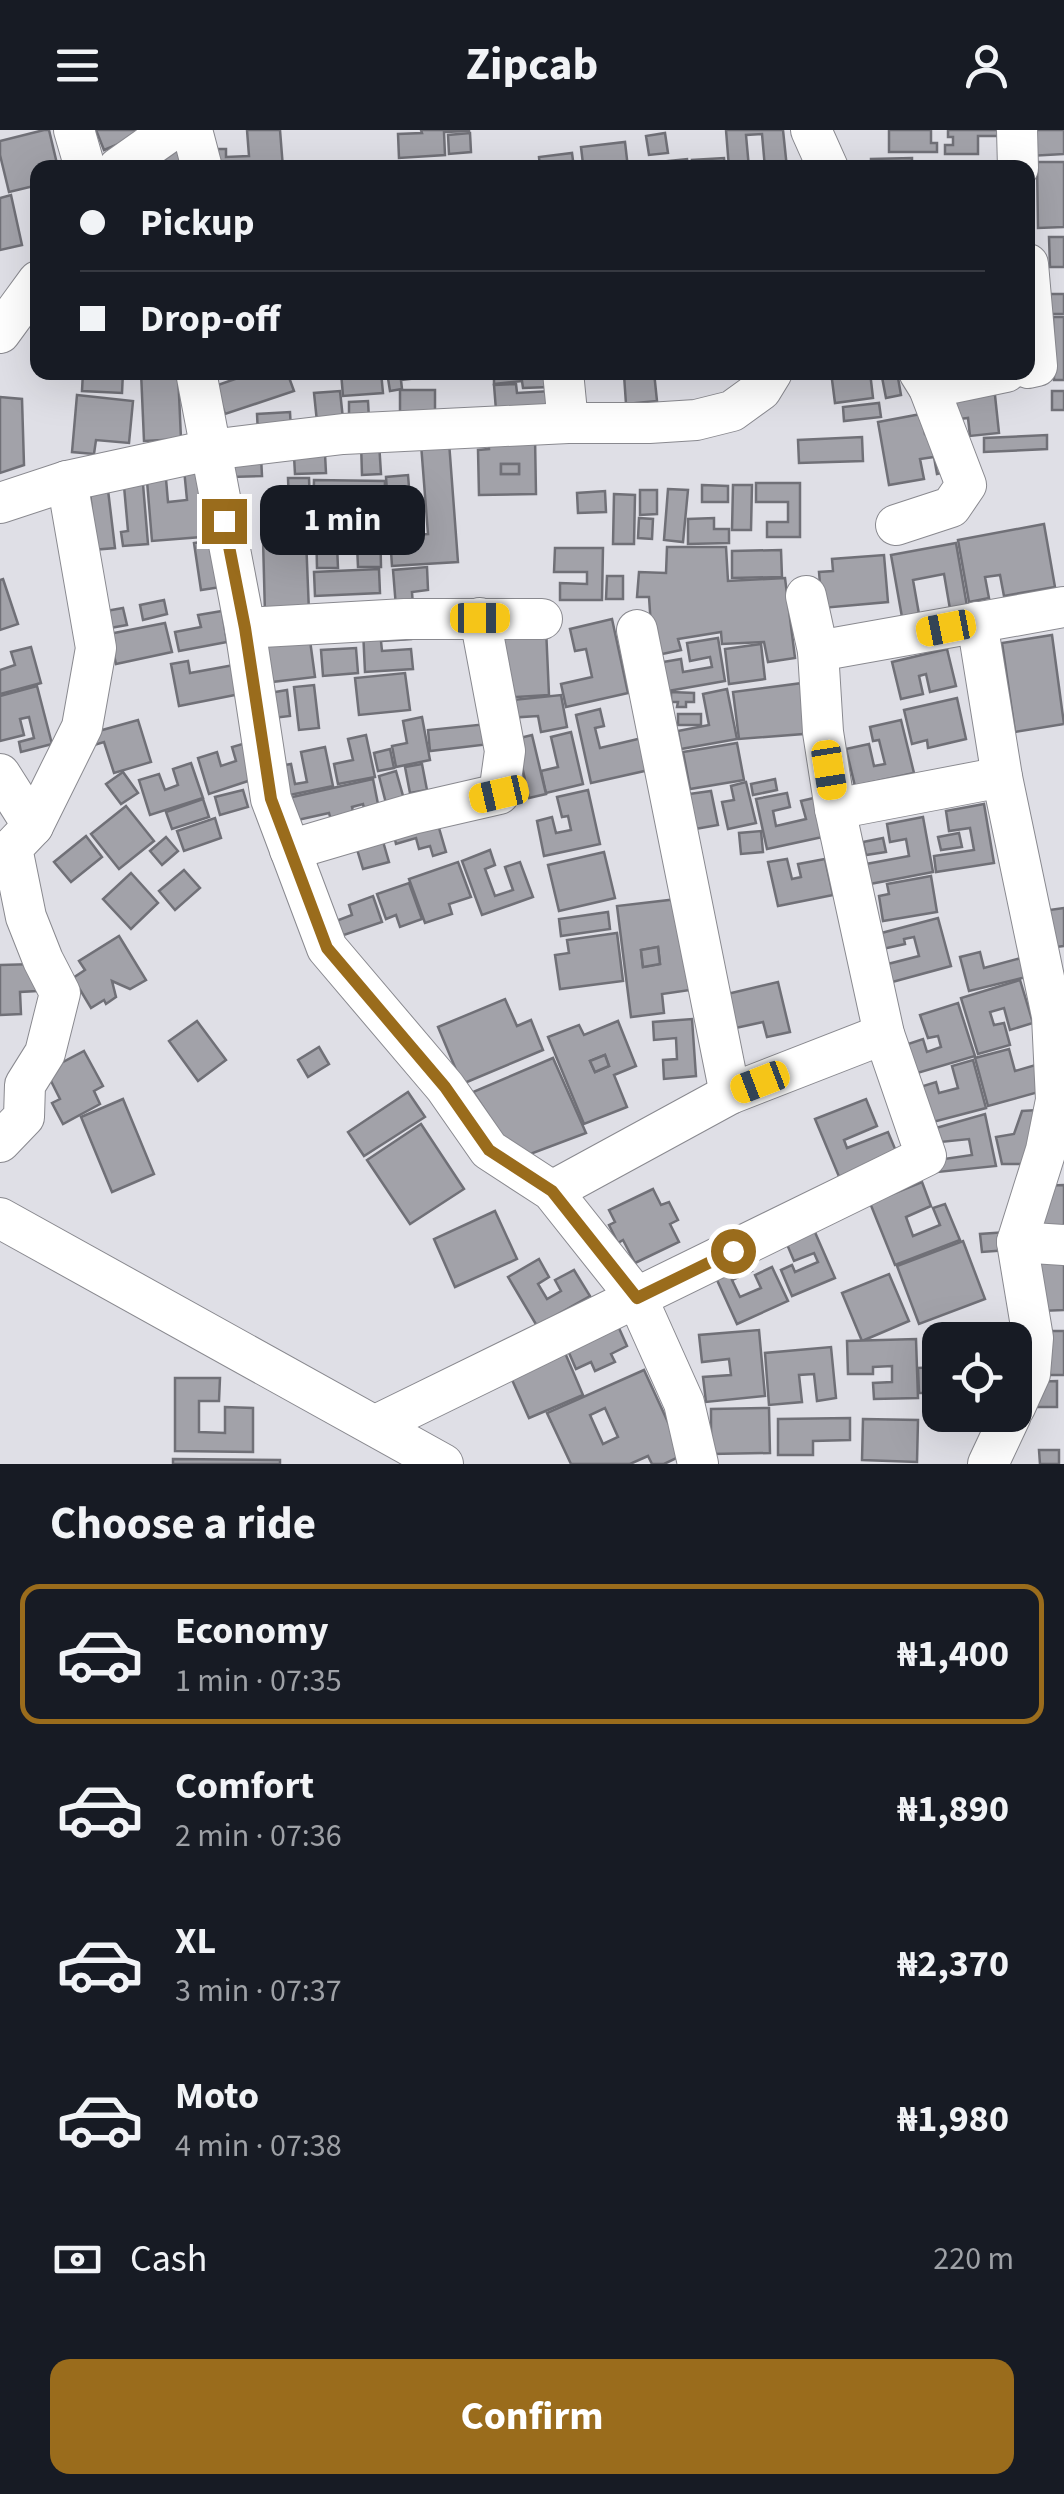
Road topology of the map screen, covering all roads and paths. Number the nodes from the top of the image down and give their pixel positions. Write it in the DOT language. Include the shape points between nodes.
graph roads {
  1 [pos="74,130"];
  2 [pos="172,130"];
  3 [pos="192,130"];
  4 [pos="811,130"];
  5 [pos="83,160"];
  6 [pos="129,160"];
  7 [pos="200,160"];
  8 [pos="824,160"];
  9 [pos="30,292"];
  10 [pos="0,333"];
  11 [pos="1035,335"];
  12 [pos="1035,367"];
  13 [pos="197,380"];
  14 [pos="564,380"];
  15 [pos="767,380"];
  16 [pos="924,380"];
  17 [pos="568,423"];
  18 [pos="210,450"];
  19 [pos="66,481"];
  20 [pos="0,503"];
  21 [pos="896,525"];
  22 [pos="806,596"];
  23 [pos="1064,607"];
  24 [pos="480,618"];
  25 [pos="542,619"];
  26 [pos="977,622"];
  27 [pos="245,628"];
  28 [pos="637,630"];
  29 [pos="818,652"];
  30 [pos="0,774"];
  31 [pos="1002,777"];
  32 [pos="835,808"];
  33 [pos="33,826"];
  34 [pos="290,850"];
  35 [pos="884,1034"];
  36 [pos="730,1094"];
  37 [pos="0,1142"];
  38 [pos="552,1191"];
  39 [pos="0,1218"];
  40 [pos="1017,1242"];
  41 [pos="1064,1245"];
  42 [pos="637,1298"];
  43 [pos="1030,1322"];
  44 [pos="376,1425"];
  45 [pos="1003,1432"];
  46 [pos="444,1464"];
  47 [pos="698,1464"];
  48 [pos="988,1464"];
  1 -- 5 [label="street"];
  2 -- 6 [label="street"];
  3 -- 7 [label="street"];
  4 -- 8 [label="street"];
  9 -- 10 [label="street"];
  11 -- 12 [label="street"];
  13 -- 18 [label="street"];
  14 -- 17 [label="street"];
  15 -- 17 [label="street" via="732,411 696,420"];
  16 -- 21 [label="street" via="966,485 951,507"];
  17 -- 18 [label="street" via="343,434"];
  18 -- 19 [label="street"];
  18 -- 27 [label="street"];
  19 -- 20 [label="street"];
  19 -- 33 [label="street" via="96,648 82,727"];
  22 -- 29 [label="street"];
  23 -- 26 [label="street"];
  24 -- 25 [label="street"];
  24 -- 27 [label="street"];
  24 -- 34 [label="street" via="505,752 499,794"];
  26 -- 29 [label="street"];
  26 -- 31 [label="street"];
  27 -- 34 [label="street" via="271,799"];
  28 -- 36 [label="street"];
  29 -- 32 [label="street"];
  30 -- 33 [label="street"];
  31 -- 32 [label="street"];
  31 -- 40 [label="street" via="1052,1016 1056,1100"];
  32 -- 35 [label="street"];
  33 -- 37 [label="street" via="12,848 26,917 60,993 45,1053 24,1085 24,1117"];
  34 -- 38 [label="street" via="327,948 445,1087 489,1150"];
  35 -- 36 [label="street"];
  35 -- 42 [label="street" via="926,1156"];
  36 -- 38 [label="street"];
  38 -- 42 [label="street"];
  39 -- 44 [label="street"];
  40 -- 41 [label="street"];
  40 -- 43 [label="street"];
  42 -- 44 [label="street"];
  42 -- 47 [label="street" via="684,1402"];
  44 -- 46 [label="street"];
  45 -- 48 [label="street"];
}
